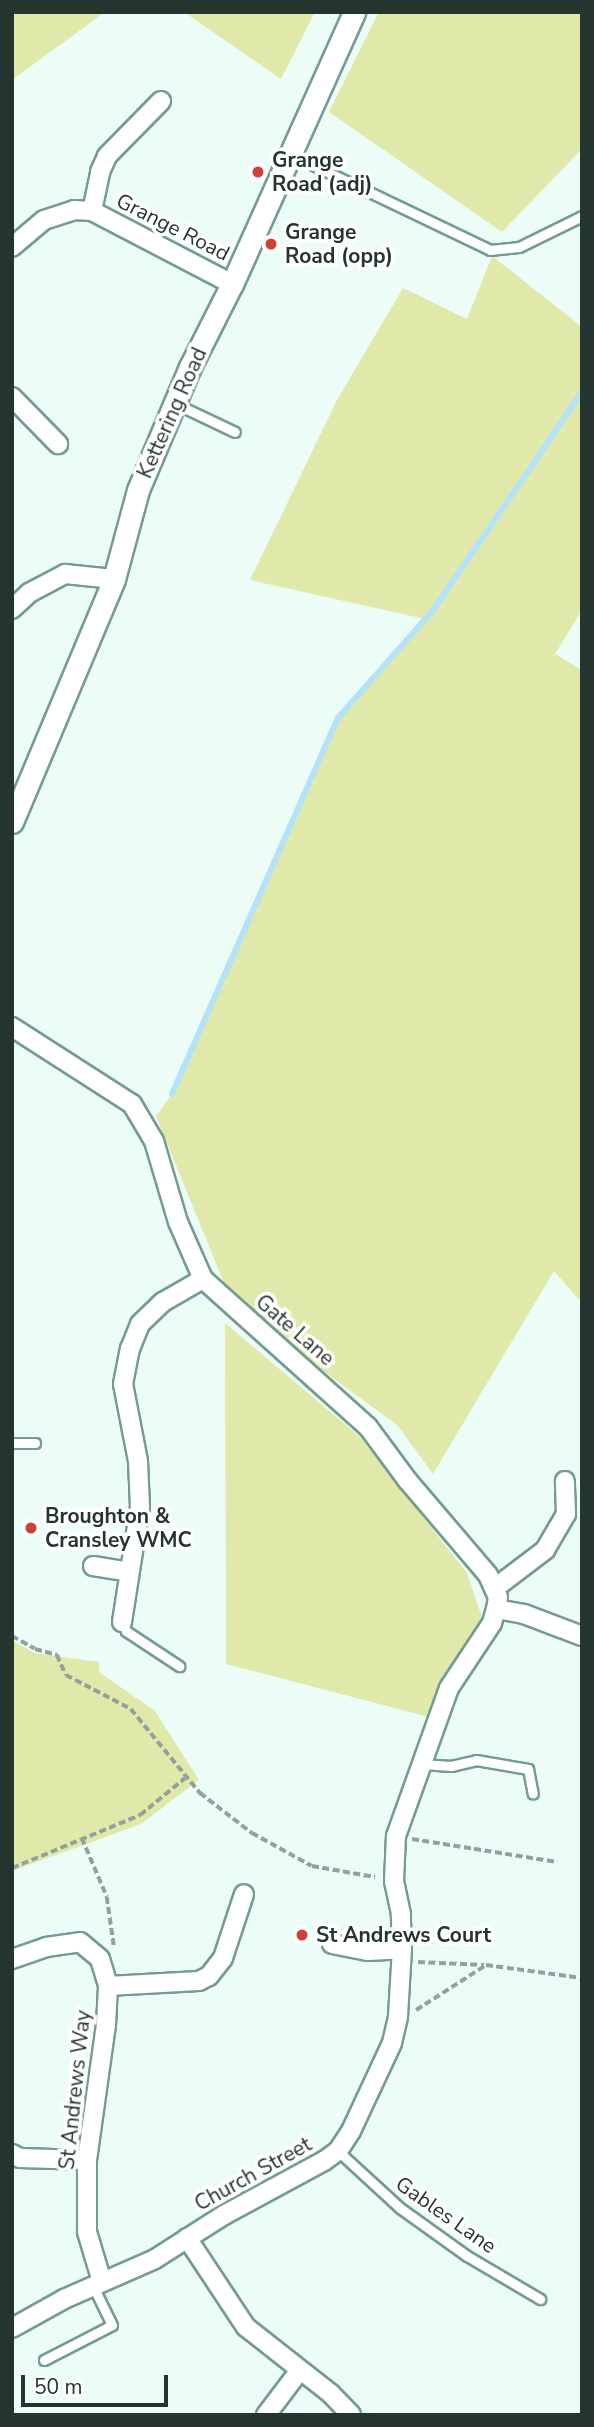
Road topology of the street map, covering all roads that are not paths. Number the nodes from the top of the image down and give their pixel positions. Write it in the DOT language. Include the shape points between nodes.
graph roads {
  1 [pos="354,12"];
  2 [pos="160,101"];
  3 [pos="292,155"];
  4 [pos="92,211"];
  5 [pos="582,216"];
  6 [pos="12,247"];
  7 [pos="232,284"];
  8 [pos="12,397"];
  9 [pos="174,403"];
  10 [pos="235,432"];
  11 [pos="58,444"];
  12 [pos="114,579"];
  13 [pos="12,609"];
  14 [pos="12,822"];
  15 [pos="12,1027"];
  16 [pos="203,1279"];
  17 [pos="12,1443"];
  18 [pos="35,1443"];
  19 [pos="565,1482"];
  20 [pos="93,1566"];
  21 [pos="130,1572"];
  22 [pos="495,1588"];
  23 [pos="496,1609"];
  24 [pos="122,1622"];
  25 [pos="582,1636"];
  26 [pos="179,1666"];
  27 [pos="420,1763"];
  28 [pos="533,1794"];
  29 [pos="244,1894"];
  30 [pos="332,1944"];
  31 [pos="402,1954"];
  32 [pos="12,1959"];
  33 [pos="108,1986"];
  34 [pos="338,2151"];
  35 [pos="12,2154"];
  36 [pos="87,2160"];
  37 [pos="187,2238"];
  38 [pos="97,2284"];
  39 [pos="540,2299"];
  40 [pos="12,2328"];
  41 [pos="44,2361"];
  42 [pos="300,2370"];
  43 [pos="266,2415"];
  44 [pos="351,2415"];
  1 -- 3 [label="street, Kettering Road"];
  2 -- 4 [label="street, Grange Road" via="107,156"];
  3 -- 5 [label="lane" via="490,250 519,247"];
  3 -- 7 [label="street, Kettering Road"];
  4 -- 6 [label="street, Grange Road" via="74,210 44,220"];
  4 -- 7 [label="street, Grange Road"];
  7 -- 9 [label="street, Kettering Road"];
  8 -- 11 [label="street"];
  9 -- 10 [label="lane"];
  9 -- 12 [label="street, Kettering Road" via="138,490"];
  12 -- 13 [label="street" via="65,575 29,593"];
  12 -- 14 [label="street, Kettering Road"];
  15 -- 16 [label="street, Gate Lane" via="132,1104 154,1141 178,1222"];
  16 -- 21 [label="street" via="163,1302 140,1324 130,1349 122,1384 138,1461 140,1507"];
  16 -- 22 [label="street, Gate Lane" via="368,1427"];
  17 -- 18 [label="lane"];
  19 -- 22 [label="street" via="566,1514 545,1550"];
  20 -- 21 [label="street"];
  21 -- 24 [label="street"];
  22 -- 23 [label="street"];
  23 -- 25 [label="street" via="524,1614"];
  23 -- 27 [label="street, Church Street" via="492,1623 449,1688"];
  24 -- 26 [label="lane" via="126,1631"];
  27 -- 28 [label="lane" via="451,1766 476,1760 528,1769"];
  27 -- 31 [label="street, Church Street" via="396,1836 394,1881"];
  29 -- 33 [label="street" via="223,1958 209,1976 187,1983"];
  30 -- 31 [label="street"];
  31 -- 34 [label="street, Church Street" via="392,2043 362,2112"];
  32 -- 33 [label="street" via="80,1942 100,1959"];
  33 -- 36 [label="street, St Andrews Way"];
  34 -- 37 [label="street, Church Street"];
  34 -- 39 [label="lane, Gables Lane" via="400,2208 467,2256"];
  35 -- 36 [label="street"];
  36 -- 38 [label="street, St Andrews Way" via="87,2232"];
  37 -- 38 [label="street, Church Street" via="155,2259"];
  37 -- 42 [label="street" via="246,2327"];
  38 -- 40 [label="street, Church Street"];
  38 -- 41 [label="lane" via="112,2325"];
  42 -- 43 [label="street"];
  42 -- 44 [label="street"];
}
